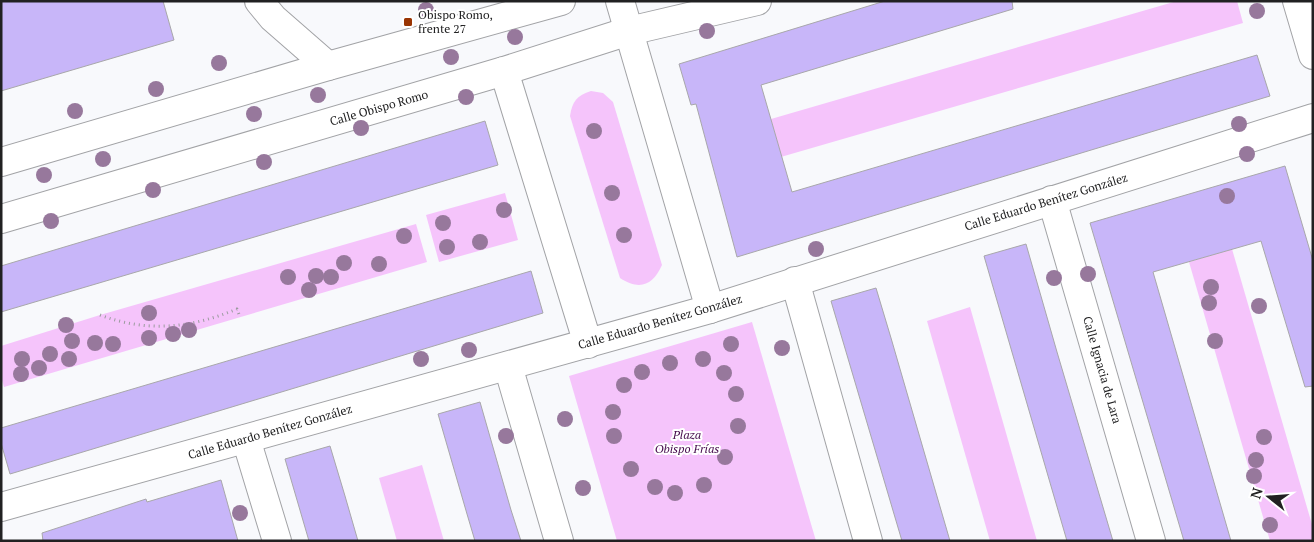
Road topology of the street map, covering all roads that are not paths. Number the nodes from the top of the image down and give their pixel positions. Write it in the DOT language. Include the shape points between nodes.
graph roads {
  1 [pos="259,1"];
  2 [pos="561,1"];
  3 [pos="620,1"];
  4 [pos="757,1"];
  5 [pos="1297,1"];
  6 [pos="629,31"];
  7 [pos="1313,55"];
  8 [pos="328,66"];
  9 [pos="504,71"];
  10 [pos="1313,118"];
  11 [pos="1,162"];
  12 [pos="1052,200"];
  13 [pos="1,219"];
  14 [pos="795,281"];
  15 [pos="710,310"];
  16 [pos="588,344"];
  17 [pos="508,366"];
  18 [pos="246,439"];
  19 [pos="1,507"];
  20 [pos="277,541"];
  21 [pos="559,541"];
  22 [pos="868,541"];
  23 [pos="1152,541"];
  1 -- 8 [label="street" via="273,18"];
  2 -- 8 [label="street"];
  3 -- 6 [label="street"];
  4 -- 6 [label="street, Calle Obispo Romo"];
  5 -- 7 [label="street"];
  6 -- 9 [label="street, Calle Obispo Romo"];
  6 -- 15 [label="street"];
  8 -- 11 [label="street"];
  9 -- 13 [label="street, Calle Obispo Romo"];
  9 -- 16 [label="street"];
  10 -- 12 [label="street, Calle Eduardo Benítez González"];
  12 -- 14 [label="street, Calle Eduardo Benítez González"];
  12 -- 23 [label="street, Calle Ignacia de Lara"];
  14 -- 15 [label="street, Calle Eduardo Benítez González"];
  14 -- 22 [label="street"];
  15 -- 16 [label="street, Calle Eduardo Benítez González"];
  16 -- 17 [label="street, Calle Eduardo Benítez González"];
  17 -- 18 [label="street, Calle Eduardo Benítez González"];
  17 -- 21 [label="street"];
  18 -- 19 [label="street, Calle Eduardo Benítez González"];
  18 -- 20 [label="street"];
}
